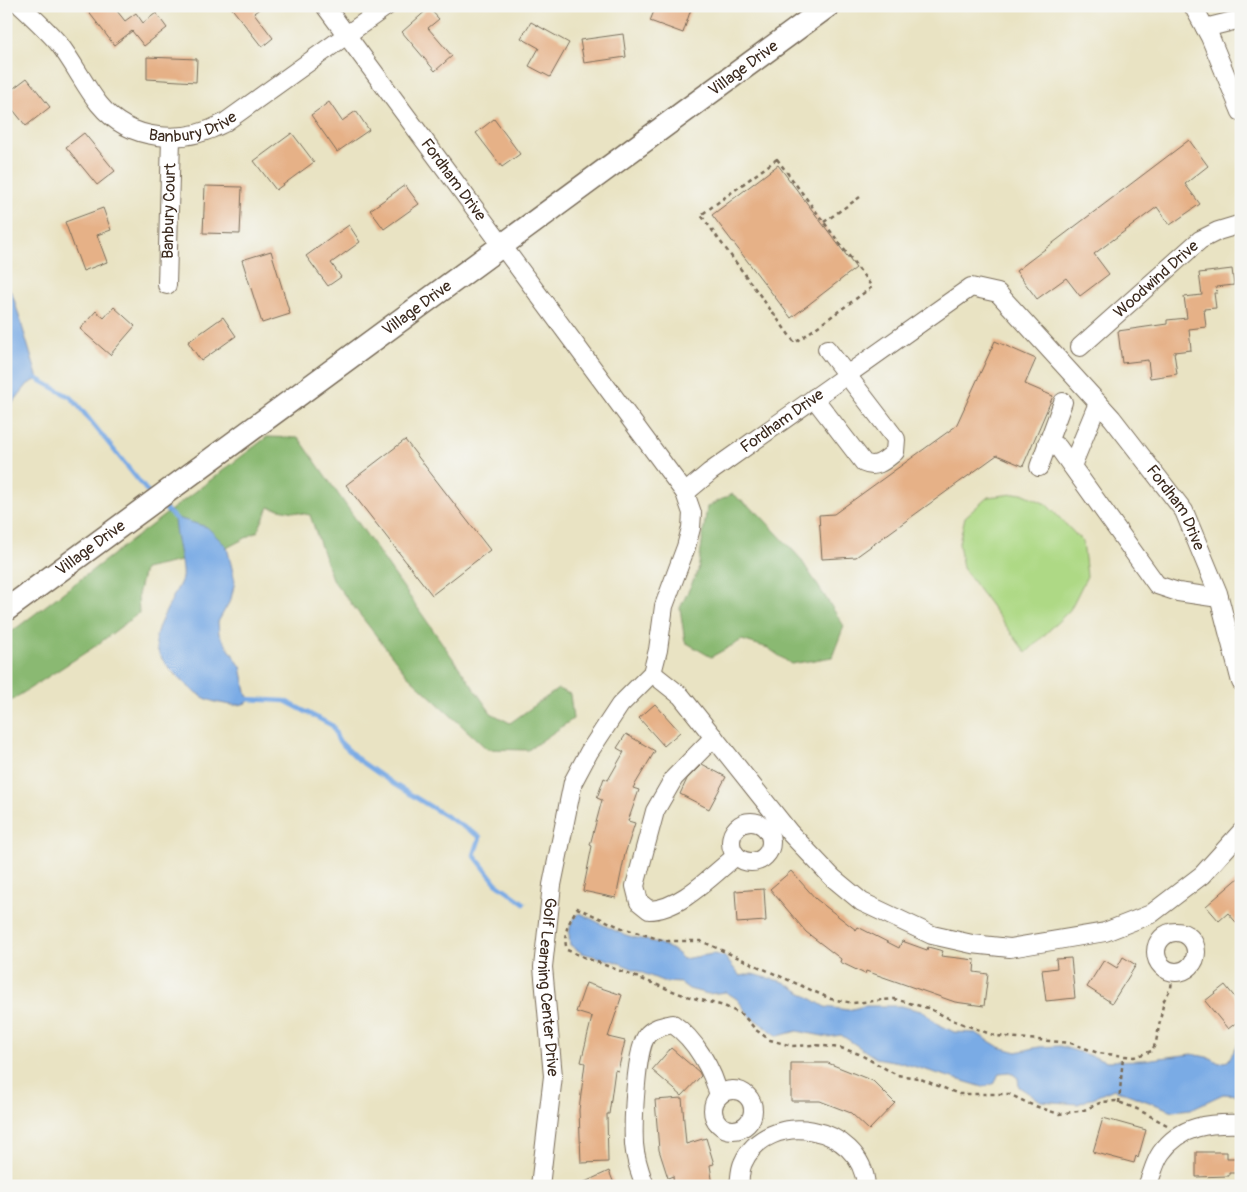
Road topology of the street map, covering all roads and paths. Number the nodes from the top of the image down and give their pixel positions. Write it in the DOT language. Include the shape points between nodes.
graph roads {
  1 [pos="21,6"];
  2 [pos="325,6"];
  3 [pos="387,6"];
  4 [pos="828,6"];
  5 [pos="1193,6"];
  6 [pos="1241,19"];
  7 [pos="1205,28"];
  8 [pos="346,36"];
  9 [pos="1241,112"];
  10 [pos="171,138"];
  11 [pos="860,196"];
  12 [pos="824,222"];
  13 [pos="1241,224"];
  14 [pos="502,246"];
  15 [pos="167,285"];
  16 [pos="1080,347"];
  17 [pos="827,349"];
  18 [pos="847,375"];
  19 [pos="814,398"];
  20 [pos="1062,402"];
  21 [pos="1098,403"];
  22 [pos="1047,443"];
  23 [pos="1072,466"];
  24 [pos="1038,467"];
  25 [pos="684,493"];
  26 [pos="1219,598"];
  27 [pos="6,610"];
  28 [pos="652,673"];
  29 [pos="1241,682"];
  30 [pos="714,737"];
  31 [pos="774,825"];
  32 [pos="1241,832"];
  33 [pos="736,856"];
  34 [pos="1152,914"];
  35 [pos="1165,934"];
  36 [pos="1173,972"];
  37 [pos="1123,1056"];
  38 [pos="719,1096"];
  39 [pos="1119,1102"];
  40 [pos="1241,1124"];
  41 [pos="745,1126"];
  42 [pos="1176,1136"];
  43 [pos="760,1143"];
  44 [pos="540,1185"];
  45 [pos="645,1186"];
  46 [pos="739,1186"];
  47 [pos="866,1186"];
  48 [pos="1147,1186"];
  1 -- 10 [label="street, Banbury Drive" via="59,44 92,95 112,117 142,133"];
  2 -- 8 [label="street, Fordham Drive"];
  3 -- 8 [label="street, Banbury Drive"];
  4 -- 14 [label="main road, Village Drive"];
  5 -- 7 [label="street"];
  6 -- 7 [label="street"];
  7 -- 9 [label="street"];
  8 -- 10 [label="street, Banbury Drive" via="224,122 199,134"];
  8 -- 14 [label="street, Fordham Drive"];
  10 -- 15 [label="street, Banbury Court"];
  11 -- 12 [label="path"];
  12 -- 12 [label="path" via="872,287 795,343 701,215 777,159"];
  13 -- 16 [label="street, Woodwind Drive" via="1200,240"];
  14 -- 25 [label="street, Fordham Drive"];
  14 -- 27 [label="main road, Village Drive"];
  17 -- 18 [label="street"];
  18 -- 19 [label="street, Fordham Drive"];
  18 -- 19 [label="street" via="896,439 895,452 878,465 864,463"];
  18 -- 21 [label="street, Fordham Drive" via="971,287 998,293"];
  19 -- 25 [label="street, Fordham Drive"];
  20 -- 22 [label="street"];
  21 -- 23 [label="street"];
  21 -- 26 [label="street, Fordham Drive" via="1184,511"];
  22 -- 23 [label="street" via="1058,447"];
  22 -- 24 [label="street"];
  23 -- 26 [label="street" via="1157,585 1178,592"];
  25 -- 28 [label="street" via="692,514 690,528 686,548 664,606"];
  26 -- 29 [label="street, Fordham Drive"];
  28 -- 30 [label="street" via="681,696"];
  28 -- 44 [label="street, Golf Learning Center Drive" via="620,705 573,782 552,885 544,968 553,1076"];
  30 -- 31 [label="street"];
  30 -- 33 [label="street" via="674,778 655,811 634,886 639,902 648,910 660,910 676,904"];
  31 -- 33 [label="street" via="771,845 765,857 749,862"];
  31 -- 33 [label="street" via="750,822 737,828 732,840"];
  31 -- 34 [label="street" via="862,902 932,935 1010,948 1104,932"];
  32 -- 34 [label="street" via="1202,875"];
  34 -- 35 [label="street"];
  35 -- 36 [label="street" via="1156,945 1156,959 1160,966"];
  35 -- 36 [label="street" via="1184,933 1196,949 1193,963 1188,968"];
  36 -- 37 [label="path" via="1152,1051 1134,1057"];
  37 -- 39 [label="path"];
  37 -- 39 [label="path" via="1098,1053 1071,1044 996,1036 928,1008 894,999 852,1003 831,999 701,941 665,941 622,928 577,908 566,928 564,940 567,950 686,996 724,1006 743,1015 770,1040 792,1046 841,1048 897,1075 918,1078 959,1094 1009,1094 1032,1106 1059,1114 1084,1110 1102,1102"];
  38 -- 41 [label="street" via="714,1110 718,1123 732,1130"];
  38 -- 41 [label="street" via="731,1090 749,1098 753,1111"];
  38 -- 45 [label="street" via="716,1082 686,1034 673,1024 660,1026 647,1034 636,1077 634,1144"];
  39 -- 42 [label="path" via="1158,1119"];
  40 -- 42 [label="street" via="1212,1123 1188,1129"];
  41 -- 43 [label="street"];
  42 -- 48 [label="street" via="1160,1154"];
  43 -- 46 [label="street" via="743,1163"];
  43 -- 47 [label="street" via="787,1130 810,1129 837,1139 856,1154"];
}
